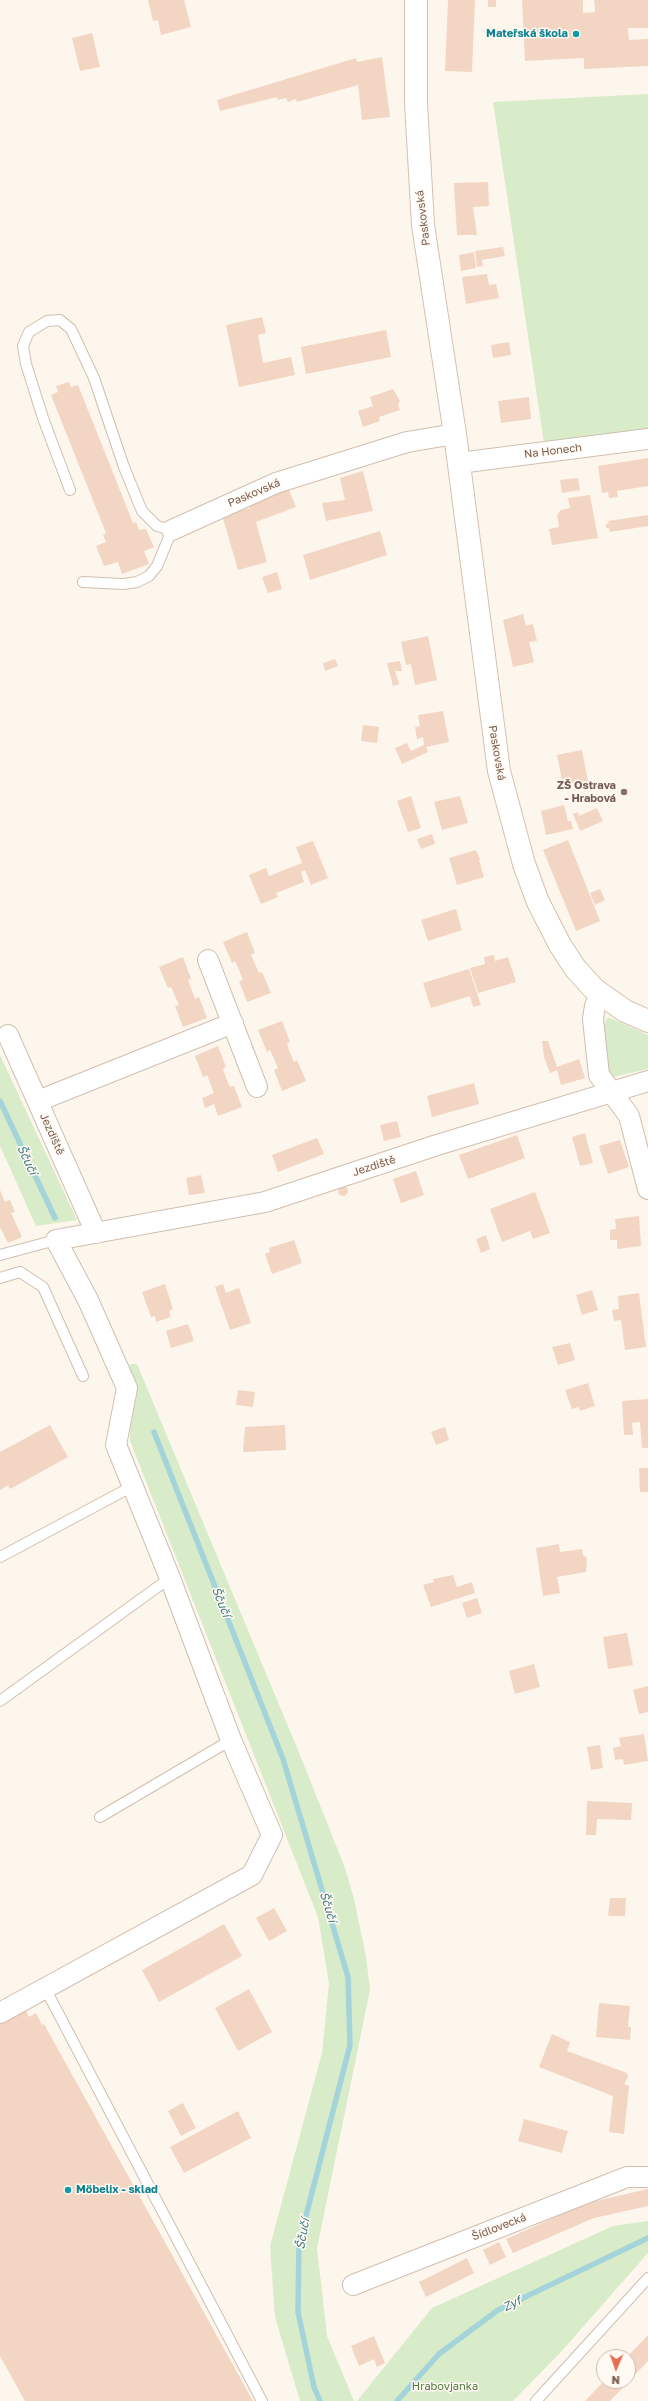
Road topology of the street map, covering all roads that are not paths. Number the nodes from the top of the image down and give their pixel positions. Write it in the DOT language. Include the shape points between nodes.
graph roads {
  1 [pos="416,0"];
  2 [pos="455,434"];
  3 [pos="648,439"];
  4 [pos="459,463"];
  5 [pos="70,490"];
  6 [pos="172,530"];
  7 [pos="83,582"];
  8 [pos="208,960"];
  9 [pos="601,994"];
  10 [pos="648,1021"];
  11 [pos="233,1024"];
  12 [pos="8,1035"];
  13 [pos="648,1081"];
  14 [pos="257,1086"];
  15 [pos="612,1093"];
  16 [pos="38,1101"];
  17 [pos="648,1189"];
  18 [pos="96,1233"];
  19 [pos="56,1240"];
  20 [pos="0,1255"];
  21 [pos="0,1278"];
  22 [pos="83,1376"];
  23 [pos="132,1486"];
  24 [pos="0,1557"];
  25 [pos="170,1578"];
  26 [pos="0,1701"];
  27 [pos="231,1740"];
  28 [pos="100,1817"];
  29 [pos="46,1988"];
  30 [pos="0,2013"];
  31 [pos="648,2177"];
  32 [pos="648,2278"];
  33 [pos="353,2285"];
  34 [pos="262,2401"];
  35 [pos="536,2401"];
  1 -- 2 [label="main road, Paskovská" via="416,103 423,225"];
  2 -- 4 [label="main road, Paskovská"];
  2 -- 6 [label="street, Paskovská" via="407,442 276,483"];
  3 -- 4 [label="street, Na Honech"];
  4 -- 9 [label="main road, Paskovská" via="492,728 508,810 524,864 546,920 575,968"];
  5 -- 6 [label="lane" via="43,418 23,346 29,332 47,321 60,320 71,329 78,340 142,511 156,526"];
  6 -- 7 [label="lane" via="157,566 149,576 137,582 123,584"];
  8 -- 11 [label="street"];
  9 -- 10 [label="main road, Paskovská" via="625,1011"];
  9 -- 15 [label="street" via="595,1006 593,1019 599,1075"];
  11 -- 14 [label="street"];
  11 -- 16 [label="street, Jezdiště"];
  12 -- 16 [label="street, Jezdiště"];
  13 -- 15 [label="street, Jezdiště"];
  15 -- 17 [label="street" via="629,1116"];
  15 -- 18 [label="street, Jezdiště" via="437,1144 265,1202"];
  16 -- 18 [label="street, Jezdiště"];
  18 -- 19 [label="street, Jezdiště"];
  19 -- 20 [label="lane"];
  19 -- 23 [label="street" via="88,1300 127,1388 116,1446"];
  21 -- 22 [label="lane" via="20,1272 43,1287"];
  23 -- 24 [label="lane"];
  23 -- 25 [label="street"];
  25 -- 26 [label="lane"];
  25 -- 27 [label="street"];
  27 -- 28 [label="lane"];
  27 -- 29 [label="street" via="272,1835 252,1875"];
  29 -- 30 [label="street"];
  29 -- 34 [label="lane"];
  31 -- 33 [label="street, Šídlovecká" via="627,2177"];
  32 -- 35 [label="lane"];
}
